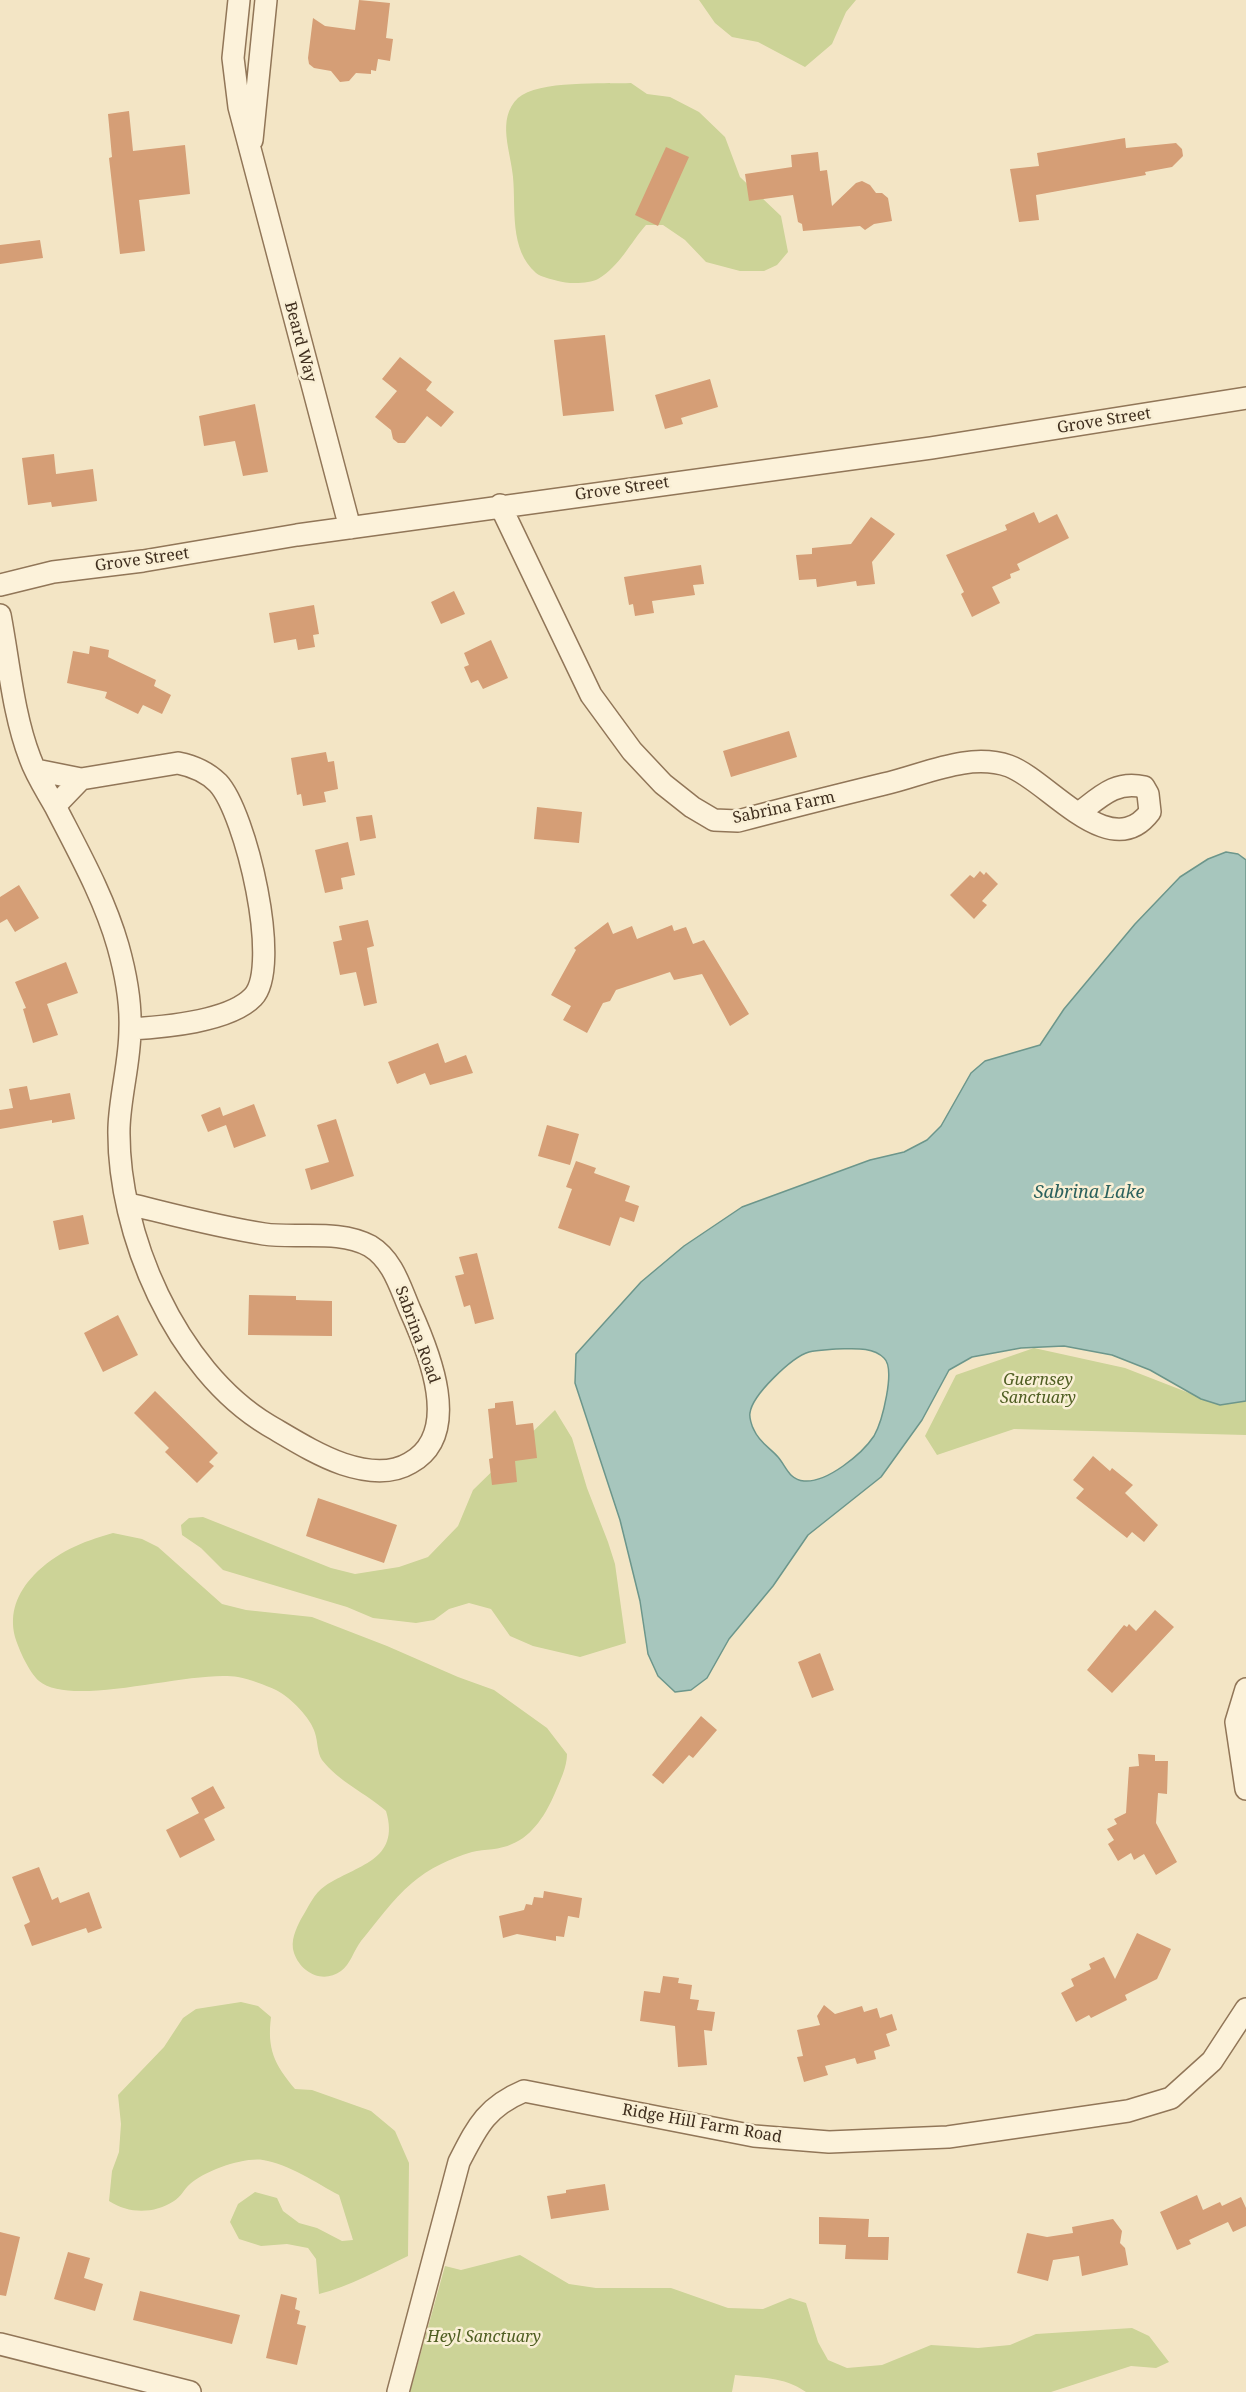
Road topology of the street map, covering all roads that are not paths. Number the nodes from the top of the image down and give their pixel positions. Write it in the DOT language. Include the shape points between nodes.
graph roads {
  1 [pos="239,0"];
  2 [pos="266,0"];
  3 [pos="250,155"];
  4 [pos="1246,398"];
  5 [pos="500,505"];
  6 [pos="350,528"];
  7 [pos="0,585"];
  8 [pos="0,615"];
  9 [pos="36,770"];
  10 [pos="81,779"];
  11 [pos="55,806"];
  12 [pos="1079,813"];
  13 [pos="130,1029"];
  14 [pos="129,1204"];
  15 [pos="1246,1689"];
  16 [pos="1246,1789"];
  17 [pos="1246,2009"];
  18 [pos="0,2344"];
  19 [pos="190,2392"];
  20 [pos="398,2392"];
  1 -- 3 [label="street, Beard Way" via="233,58"];
  2 -- 3 [label="street, Beard Way"];
  3 -- 6 [label="street, Beard Way"];
  4 -- 5 [label="street, Grove Street" via="932,448"];
  5 -- 6 [label="street, Grove Street"];
  5 -- 12 [label="street, Sabrina Farm" via="591,695 632,751 663,784 714,820 738,820 956,764 983,761 1010,766"];
  6 -- 7 [label="street, Grove Street" via="53,572"];
  8 -- 9 [label="street, Sabrina Road" via="19,718"];
  9 -- 10 [label="street"];
  9 -- 11 [label="street, Sabrina Road"];
  10 -- 11 [label="street"];
  10 -- 13 [label="street" via="178,763 206,773 218,783 238,818 256,894 265,965 262,985 252,998 235,1010 179,1026"];
  11 -- 13 [label="street, Sabrina Road" via="118,945"];
  13 -- 14 [label="street, Sabrina Road" via="119,1145"];
  14 -- 14 [label="street, Sabrina Road" via="147,1272 162,1304 188,1346 249,1412 325,1456 362,1469 402,1468 427,1449 439,1421 436,1388 416,1322 395,1275 380,1254 349,1239 264,1234"];
  15 -- 16 [label="street" via="1236,1722"];
  17 -- 20 [label="street, Ridge Hill Farm Road" via="1212,2061 1171,2097 1128,2111 948,2137 830,2142 776,2138 524,2091 501,2101 476,2128 459,2162"];
  18 -- 19 [label="street"];
}
